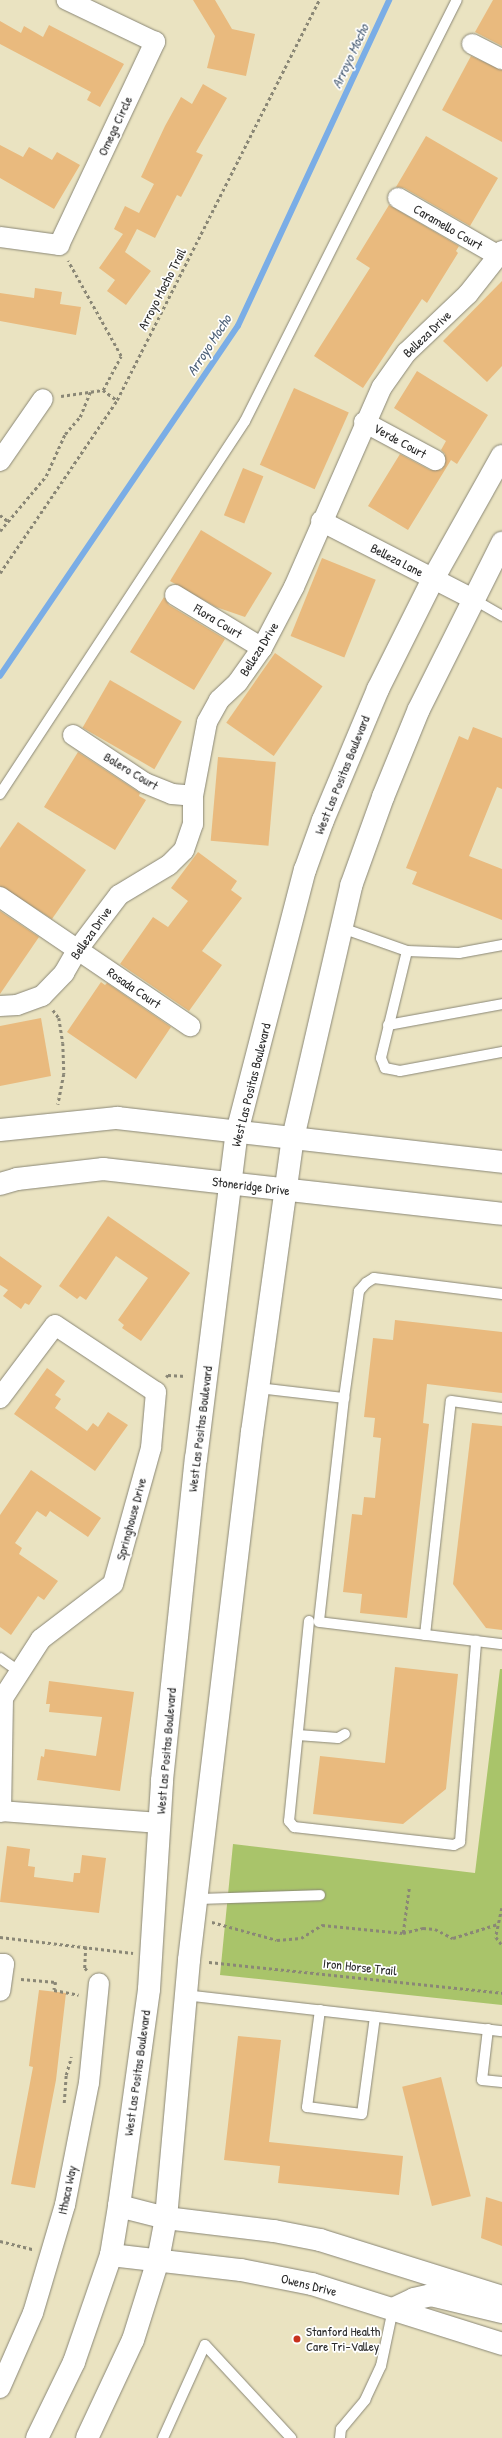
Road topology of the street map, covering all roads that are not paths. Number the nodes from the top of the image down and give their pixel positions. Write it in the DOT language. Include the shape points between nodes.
graph roads {
  1 [pos="66,0"];
  2 [pos="457,0"];
  3 [pos="472,44"];
  4 [pos="502,58"];
  5 [pos="398,198"];
  6 [pos="0,237"];
  7 [pos="500,253"];
  8 [pos="43,399"];
  9 [pos="364,422"];
  10 [pos="502,456"];
  11 [pos="435,460"];
  12 [pos="0,461"];
  13 [pos="321,521"];
  14 [pos="502,543"];
  15 [pos="433,578"];
  16 [pos="175,595"];
  17 [pos="472,600"];
  18 [pos="502,616"];
  19 [pos="262,648"];
  20 [pos="73,735"];
  21 [pos="0,794"];
  22 [pos="193,796"];
  23 [pos="0,897"];
  24 [pos="342,928"];
  25 [pos="502,945"];
  26 [pos="78,949"];
  27 [pos="407,951"];
  28 [pos="502,1004"];
  29 [pos="0,1006"];
  30 [pos="388,1025"];
  31 [pos="190,1026"];
  32 [pos="502,1052"];
  33 [pos="0,1130"];
  34 [pos="237,1132"];
  35 [pos="293,1138"];
  36 [pos="502,1162"];
  37 [pos="230,1183"];
  38 [pos="0,1184"];
  39 [pos="286,1190"];
  40 [pos="502,1214"];
  41 [pos="502,1294"];
  42 [pos="259,1388"];
  43 [pos="0,1398"];
  44 [pos="344,1398"];
  45 [pos="502,1408"];
  46 [pos="310,1621"];
  47 [pos="425,1635"];
  48 [pos="476,1641"];
  49 [pos="502,1644"];
  50 [pos="0,1658"];
  51 [pos="20,1672"];
  52 [pos="346,1734"];
  53 [pos="298,1735"];
  54 [pos="1,1812"];
  55 [pos="160,1823"];
  56 [pos="320,1895"];
  57 [pos="195,1908"];
  58 [pos="98,1990"];
  59 [pos="185,1995"];
  60 [pos="320,2010"];
  61 [pos="375,2017"];
  62 [pos="488,2030"];
  63 [pos="502,2031"];
  64 [pos="502,2082"];
  65 [pos="120,2206"];
  66 [pos="166,2218"];
  67 [pos="111,2255"];
  68 [pos="158,2260"];
  69 [pos="502,2297"];
  70 [pos="393,2310"];
  71 [pos="502,2312"];
  72 [pos="502,2344"];
  73 [pos="0,2388"];
  74 [pos="37,2438"];
  75 [pos="87,2438"];
  76 [pos="163,2438"];
  77 [pos="291,2438"];
  78 [pos="340,2438"];
  1 -- 6 [label="street, Omega Circle" via="155,42 59,245"];
  2 -- 21 [label="lane" via="245,421"];
  3 -- 4 [label="street"];
  5 -- 7 [label="street, Caramello Court"];
  7 -- 9 [label="street, Belleza Drive" via="468,294 406,353 382,387"];
  8 -- 12 [label="street"];
  9 -- 11 [label="street, Verde Court"];
  9 -- 13 [label="street, Belleza Drive"];
  10 -- 15 [label="main road, West Las Positas Boulevard"];
  13 -- 15 [label="street, Belleza Lane"];
  13 -- 19 [label="street, Belleza Drive" via="294,587"];
  14 -- 17 [label="main road"];
  15 -- 17 [label="street, Belleza Lane"];
  15 -- 34 [label="main road, West Las Positas Boulevard" via="378,689 322,820 305,870"];
  16 -- 19 [label="street, Flora Court"];
  17 -- 18 [label="lane"];
  17 -- 24 [label="main road" via="419,709 383,797 351,886"];
  19 -- 22 [label="street, Belleza Drive" via="238,682 219,700 207,722"];
  20 -- 22 [label="street, Bolero Court" via="145,783 172,794"];
  22 -- 26 [label="street, Belleza Drive" via="193,824 184,850 169,865 119,895"];
  23 -- 26 [label="street, Rosada Court"];
  24 -- 27 [label="lane"];
  24 -- 35 [label="main road"];
  25 -- 27 [label="lane" via="459,953"];
  26 -- 29 [label="street, Belleza Drive" via="64,973 42,996 17,1005"];
  26 -- 31 [label="street, Rosada Court"];
  27 -- 30 [label="lane"];
  28 -- 30 [label="lane"];
  30 -- 32 [label="lane" via="381,1058 385,1068 400,1071"];
  33 -- 34 [label="main road" via="117,1118"];
  34 -- 35 [label="main road"];
  34 -- 37 [label="main road, West Las Positas Boulevard"];
  35 -- 36 [label="main road"];
  35 -- 39 [label="main road"];
  37 -- 38 [label="main road, Stoneridge Drive" via="103,1169 17,1179"];
  37 -- 39 [label="main road, Stoneridge Drive"];
  37 -- 55 [label="main road, West Las Positas Boulevard" via="206,1378"];
  39 -- 40 [label="main road, Stoneridge Drive"];
  39 -- 42 [label="main road"];
  41 -- 44 [label="lane" via="374,1278 366,1283 359,1291"];
  42 -- 44 [label="lane"];
  42 -- 57 [label="main road"];
  43 -- 51 [label="street, Springhouse Drive" via="55,1325 156,1392 151,1448 113,1584 41,1639"];
  44 -- 47 [label="lane" via="319,1622"];
  45 -- 47 [label="lane" via="451,1401"];
  46 -- 53 [label="lane"];
  47 -- 48 [label="lane"];
  48 -- 49 [label="lane"];
  48 -- 53 [label="lane" via="460,1842 454,1845 294,1827 289,1821"];
  50 -- 51 [label="lane"];
  51 -- 54 [label="street, Springhouse Drive" via="3,1698"];
  52 -- 53 [label="lane" via="338,1738"];
  54 -- 55 [label="street, Springhouse Drive"];
  55 -- 65 [label="main road, West Las Positas Boulevard" via="149,1989"];
  56 -- 57 [label="lane"];
  57 -- 59 [label="main road"];
  58 -- 73 [label="street, Ithaca Way" via="89,2083 65,2205 39,2251 33,2313"];
  59 -- 60 [label="lane"];
  59 -- 66 [label="main road"];
  60 -- 61 [label="lane"];
  60 -- 61 [label="lane" via="307,2107 354,2113 362,2114"];
  61 -- 62 [label="lane"];
  62 -- 63 [label="lane"];
  62 -- 64 [label="lane" via="482,2080"];
  65 -- 66 [label="main road"];
  65 -- 67 [label="main road, West Las Positas Boulevard"];
  66 -- 68 [label="main road"];
  66 -- 69 [label="main road" via="274,2231 320,2240"];
  67 -- 68 [label="main road, Owens Drive"];
  67 -- 74 [label="main road, West Las Positas Boulevard" via="74,2362"];
  68 -- 70 [label="main road, Owens Drive" via="241,2270 312,2284"];
  68 -- 75 [label="main road" via="133,2340"];
  70 -- 71 [label="main road" via="414,2299 432,2296"];
  70 -- 72 [label="main road, Owens Drive"];
  70 -- 78 [label="lane" via="381,2366 365,2400 341,2430"];
  76 -- 77 [label="lane" via="205,2345"];
}
